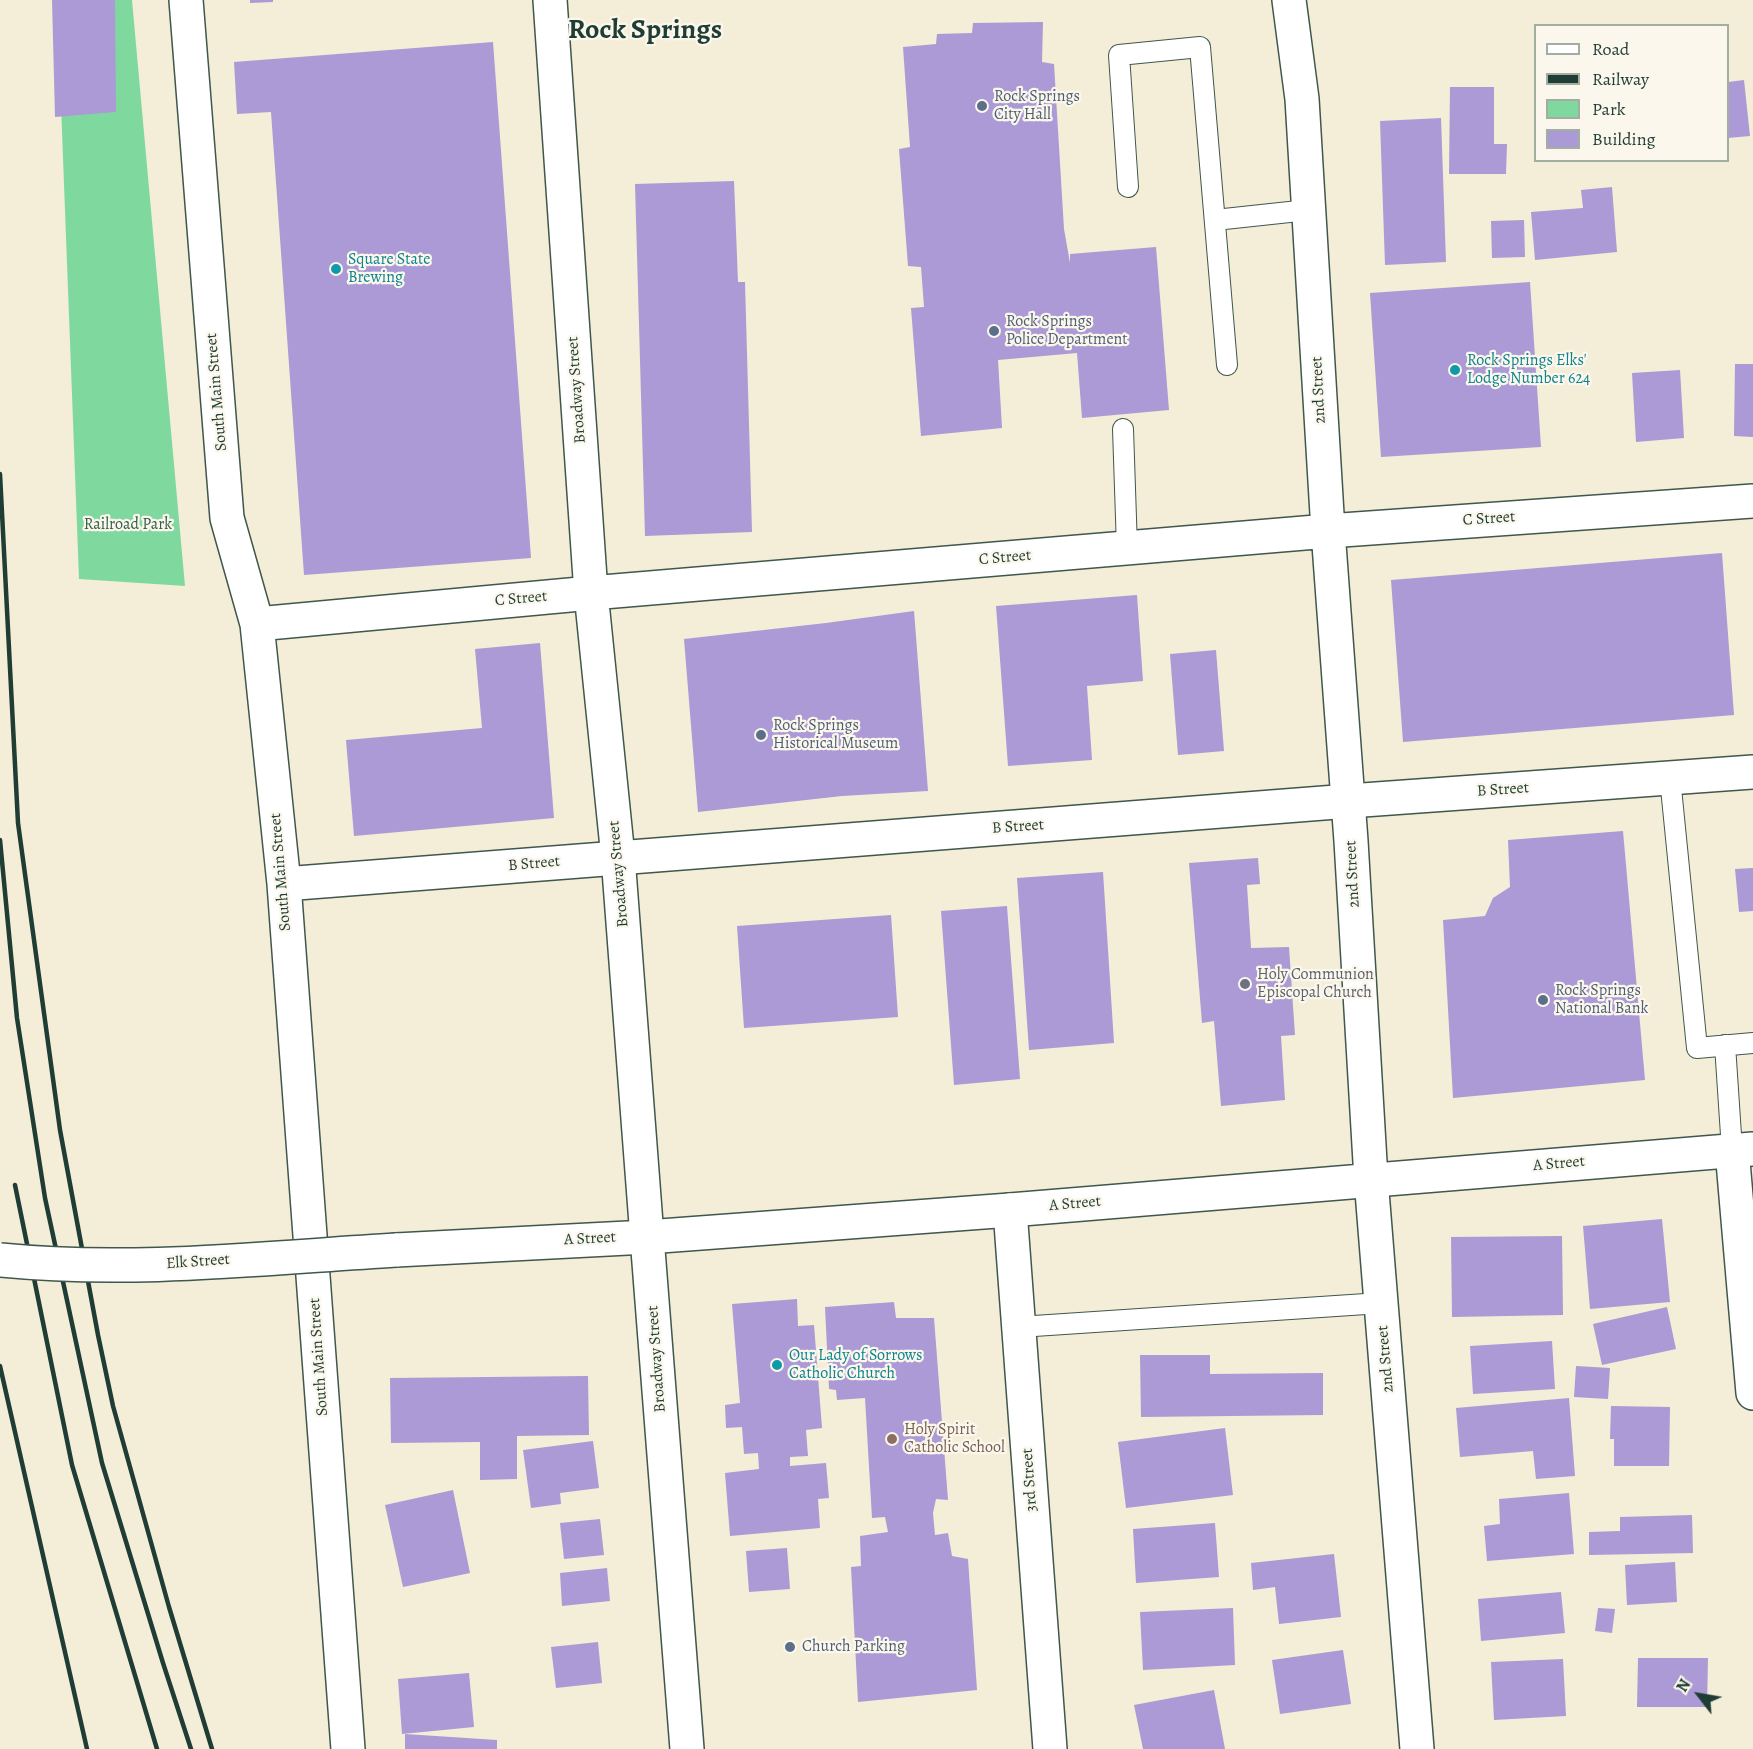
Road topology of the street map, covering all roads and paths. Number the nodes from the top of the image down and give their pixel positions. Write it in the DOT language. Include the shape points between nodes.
graph roads {
  1 [pos="186,0"];
  2 [pos="550,0"];
  3 [pos="1289,0"];
  4 [pos="1128,187"];
  5 [pos="1308,210"];
  6 [pos="1215,220"];
  7 [pos="1227,365"];
  8 [pos="1123,429"];
  9 [pos="1753,501"];
  10 [pos="1328,531"];
  11 [pos="1127,548"];
  12 [pos="591,592"];
  13 [pos="257,624"];
  14 [pos="1753,772"];
  15 [pos="1670,778"];
  16 [pos="1349,801"];
  17 [pos="618,857"];
  18 [pos="284,884"];
  19 [pos="1753,1043"];
  20 [pos="1725,1046"];
  21 [pos="1743,1150"];
  22 [pos="1371,1179"];
  23 [pos="1010,1210"];
  24 [pos="647,1237"];
  25 [pos="396,1250"];
  26 [pos="0,1260"];
  27 [pos="1381,1303"];
  28 [pos="1019,1327"];
  29 [pos="1753,1393"];
  30 [pos="348,1749"];
  31 [pos="687,1749"];
  32 [pos="1050,1749"];
  33 [pos="1418,1749"];
  1 -- 13 [label="street, South Main Street" via="227,518"];
  2 -- 12 [label="street, Broadway Street"];
  3 -- 5 [label="street, 2nd Street" via="1302,99"];
  4 -- 6 [label="lane" via="1119,55 1200,46"];
  5 -- 6 [label="lane"];
  5 -- 10 [label="street, 2nd Street"];
  6 -- 7 [label="lane"];
  8 -- 11 [label="lane"];
  9 -- 10 [label="street, C Street"];
  10 -- 11 [label="street, C Street"];
  10 -- 16 [label="street, 2nd Street"];
  11 -- 12 [label="street, C Street"];
  12 -- 13 [label="street, C Street"];
  12 -- 17 [label="street, Broadway Street"];
  13 -- 18 [label="street, South Main Street"];
  14 -- 15 [label="street, B Street"];
  15 -- 16 [label="street, B Street"];
  15 -- 20 [label="lane" via="1697,1048"];
  16 -- 17 [label="street, B Street"];
  16 -- 22 [label="street, 2nd Street"];
  17 -- 18 [label="street, B Street"];
  17 -- 24 [label="street, Broadway Street"];
  18 -- 30 [label="street, South Main Street"];
  19 -- 20 [label="lane"];
  20 -- 21 [label="lane"];
  21 -- 22 [label="street, A Street"];
  21 -- 29 [label="street"];
  22 -- 23 [label="street, A Street"];
  22 -- 27 [label="street, 2nd Street"];
  23 -- 24 [label="street, A Street"];
  23 -- 28 [label="street, 3rd Street"];
  24 -- 25 [label="street, A Street"];
  24 -- 31 [label="street, Broadway Street"];
  25 -- 26 [label="street, Elk Street, bridge" via="141,1266"];
  27 -- 28 [label="lane"];
  27 -- 33 [label="street, 2nd Street"];
  28 -- 32 [label="street, 3rd Street"];
}
